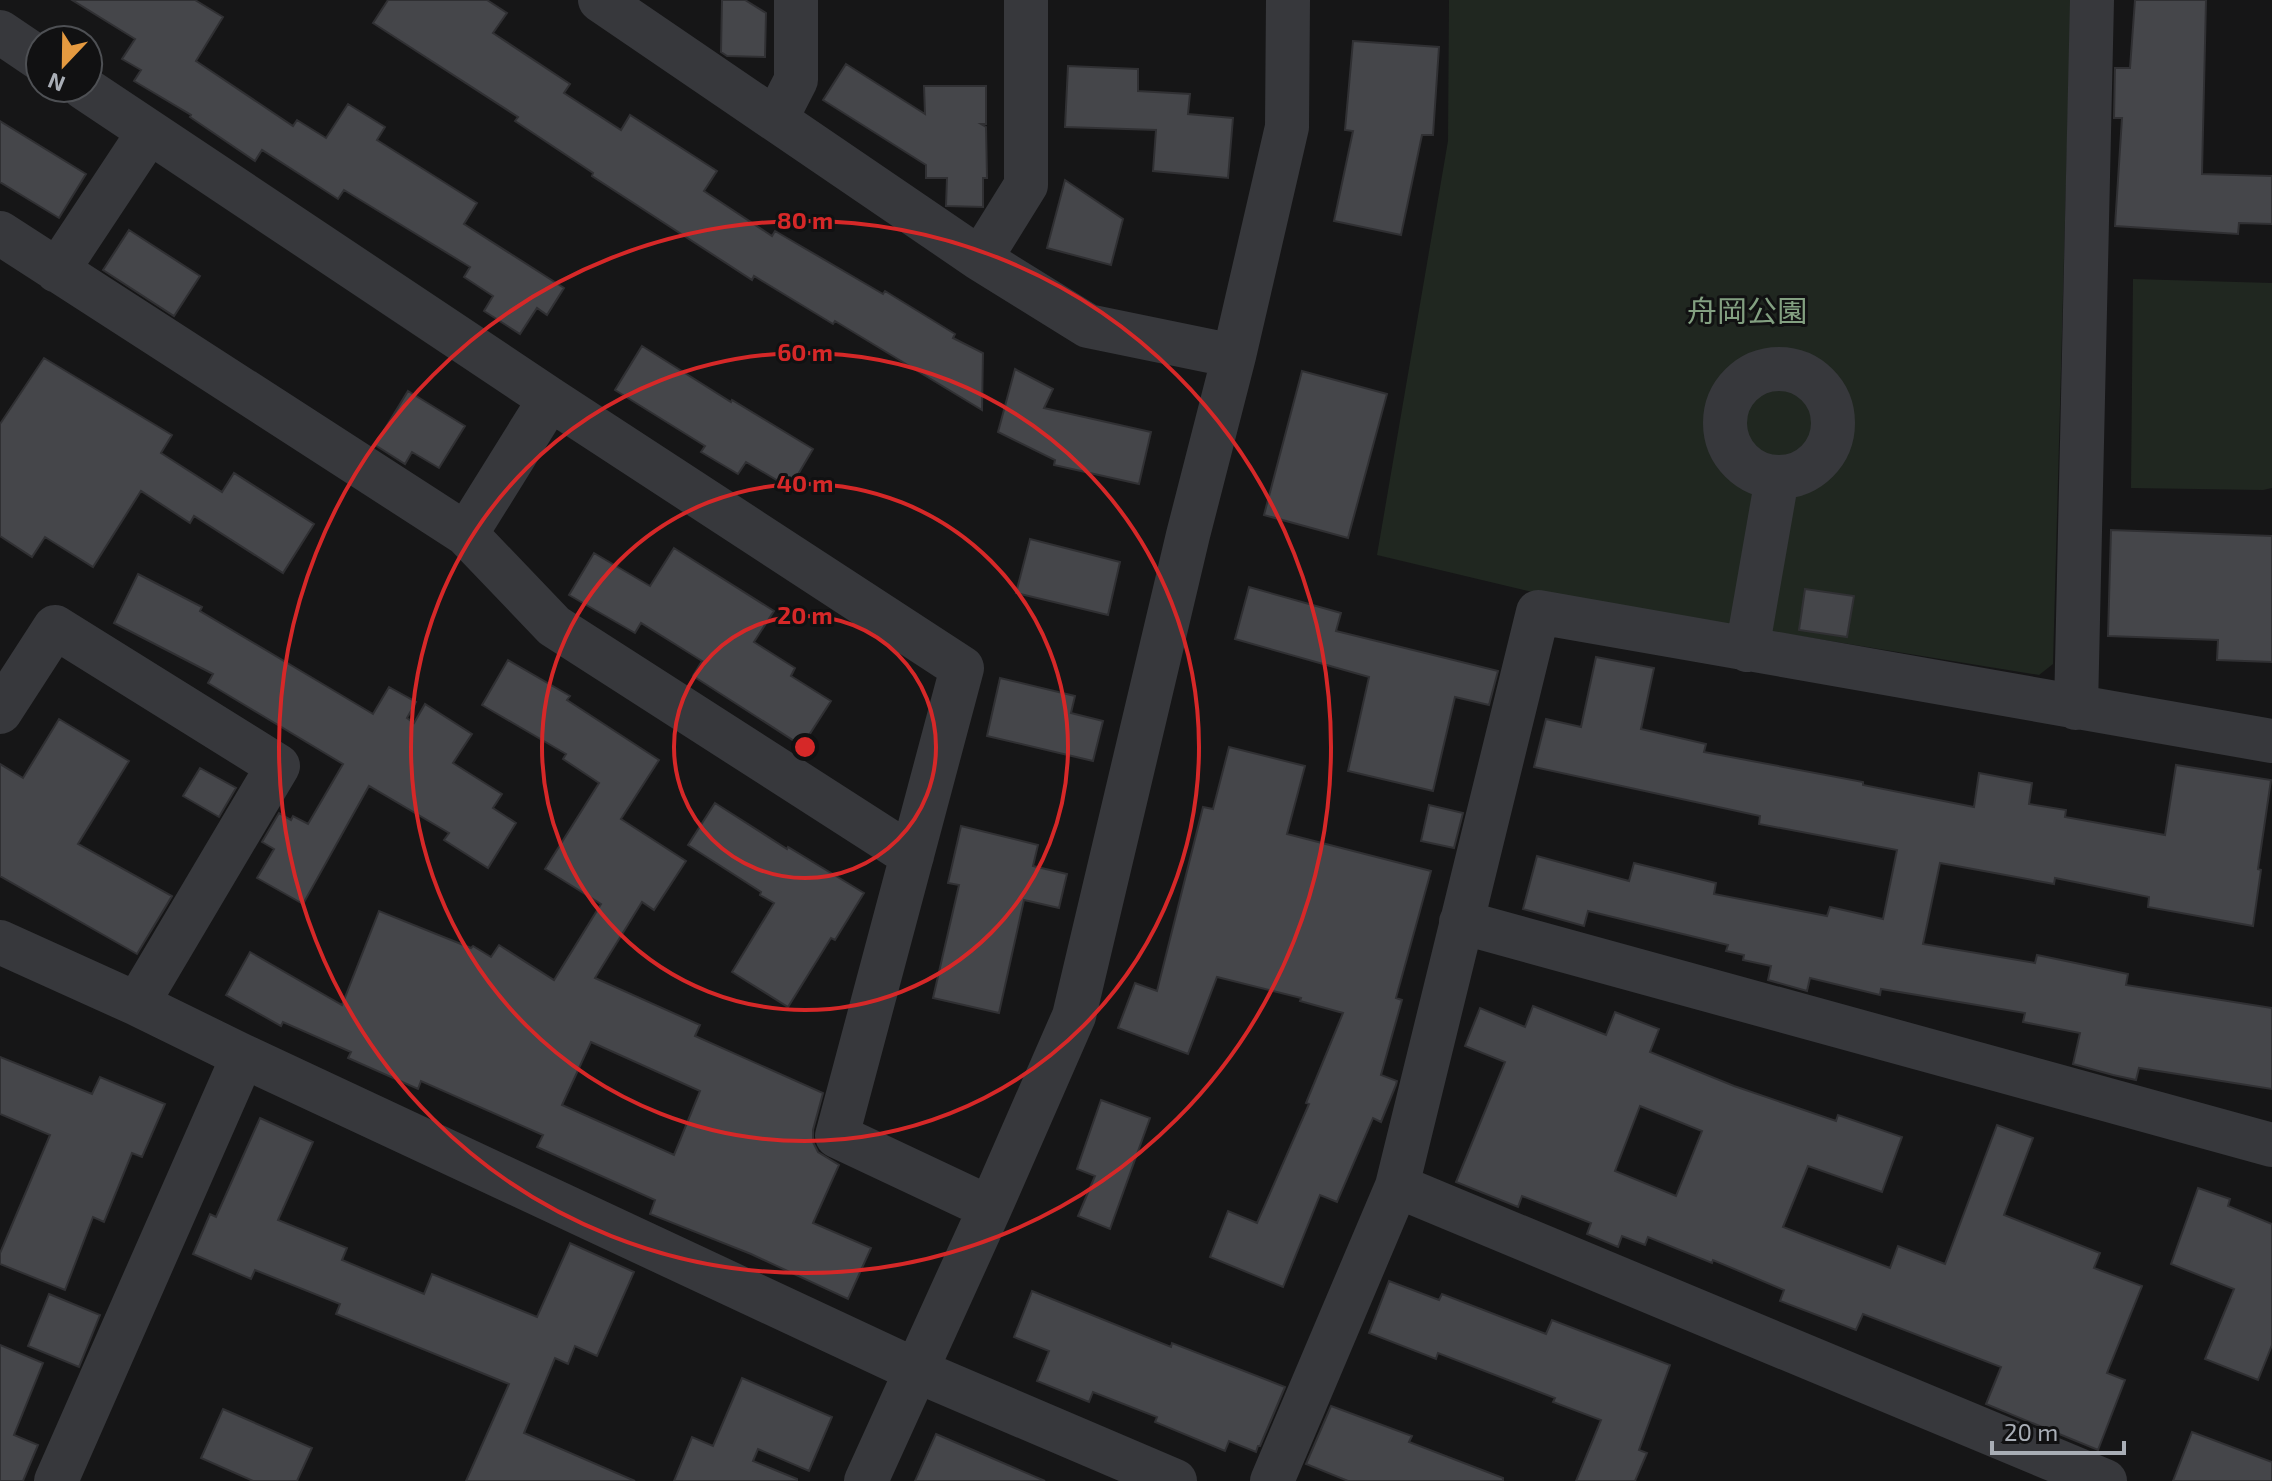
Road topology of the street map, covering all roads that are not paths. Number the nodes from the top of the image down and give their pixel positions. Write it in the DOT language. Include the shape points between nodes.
graph roads {
  1 [pos="600,0"];
  2 [pos="796,0"];
  3 [pos="1026,0"];
  4 [pos="1288,0"];
  5 [pos="2092,0"];
  6 [pos="0,32"];
  7 [pos="24,48"];
  8 [pos="104,102"];
  9 [pos="776,119"];
  10 [pos="149,132"];
  11 [pos="0,233"];
  12 [pos="980,259"];
  13 [pos="57,271"];
  14 [pos="1234,356"];
  15 [pos="550,399"];
  16 [pos="1777,478"];
  17 [pos="466,534"];
  18 [pos="1747,650"];
  19 [pos="2076,708"];
  20 [pos="0,712"];
  21 [pos="2272,741"];
  22 [pos="912,856"];
  23 [pos="1461,922"];
  24 [pos="0,942"];
  25 [pos="137,1004"];
  26 [pos="243,1056"];
  27 [pos="2272,1145"];
  28 [pos="1397,1186"];
  29 [pos="990,1208"];
  30 [pos="915,1370"];
  31 [pos="56,1481"];
  32 [pos="866,1481"];
  33 [pos="1175,1481"];
  34 [pos="1272,1481"];
  35 [pos="2105,1481"];
  1 -- 9 [label="street"];
  2 -- 9 [label="street" via="796,80"];
  3 -- 12 [label="street" via="1026,185"];
  4 -- 14 [label="street" via="1287,127"];
  5 -- 19 [label="street"];
  6 -- 7 [label="street"];
  8 -- 10 [label="street"];
  9 -- 12 [label="street"];
  10 -- 13 [label="street"];
  10 -- 15 [label="street"];
  11 -- 13 [label="street"];
  12 -- 14 [label="street" via="1088,326"];
  13 -- 17 [label="street"];
  14 -- 29 [label="street" via="1074,1016"];
  15 -- 17 [label="street"];
  15 -- 22 [label="street" via="962,668"];
  16 -- 18 [label="street"];
  17 -- 22 [label="street" via="554,626"];
  18 -- 19 [label="street"];
  18 -- 23 [label="street" via="1538,612"];
  19 -- 21 [label="street"];
  20 -- 25 [label="street" via="55,627 278,766"];
  22 -- 29 [label="street" via="837,1136"];
  23 -- 27 [label="street"];
  23 -- 28 [label="street"];
  24 -- 25 [label="street"];
  25 -- 26 [label="street"];
  26 -- 30 [label="street"];
  26 -- 31 [label="street"];
  28 -- 34 [label="street"];
  28 -- 35 [label="street"];
  29 -- 30 [label="street"];
  30 -- 32 [label="street"];
  30 -- 33 [label="street"];
}
